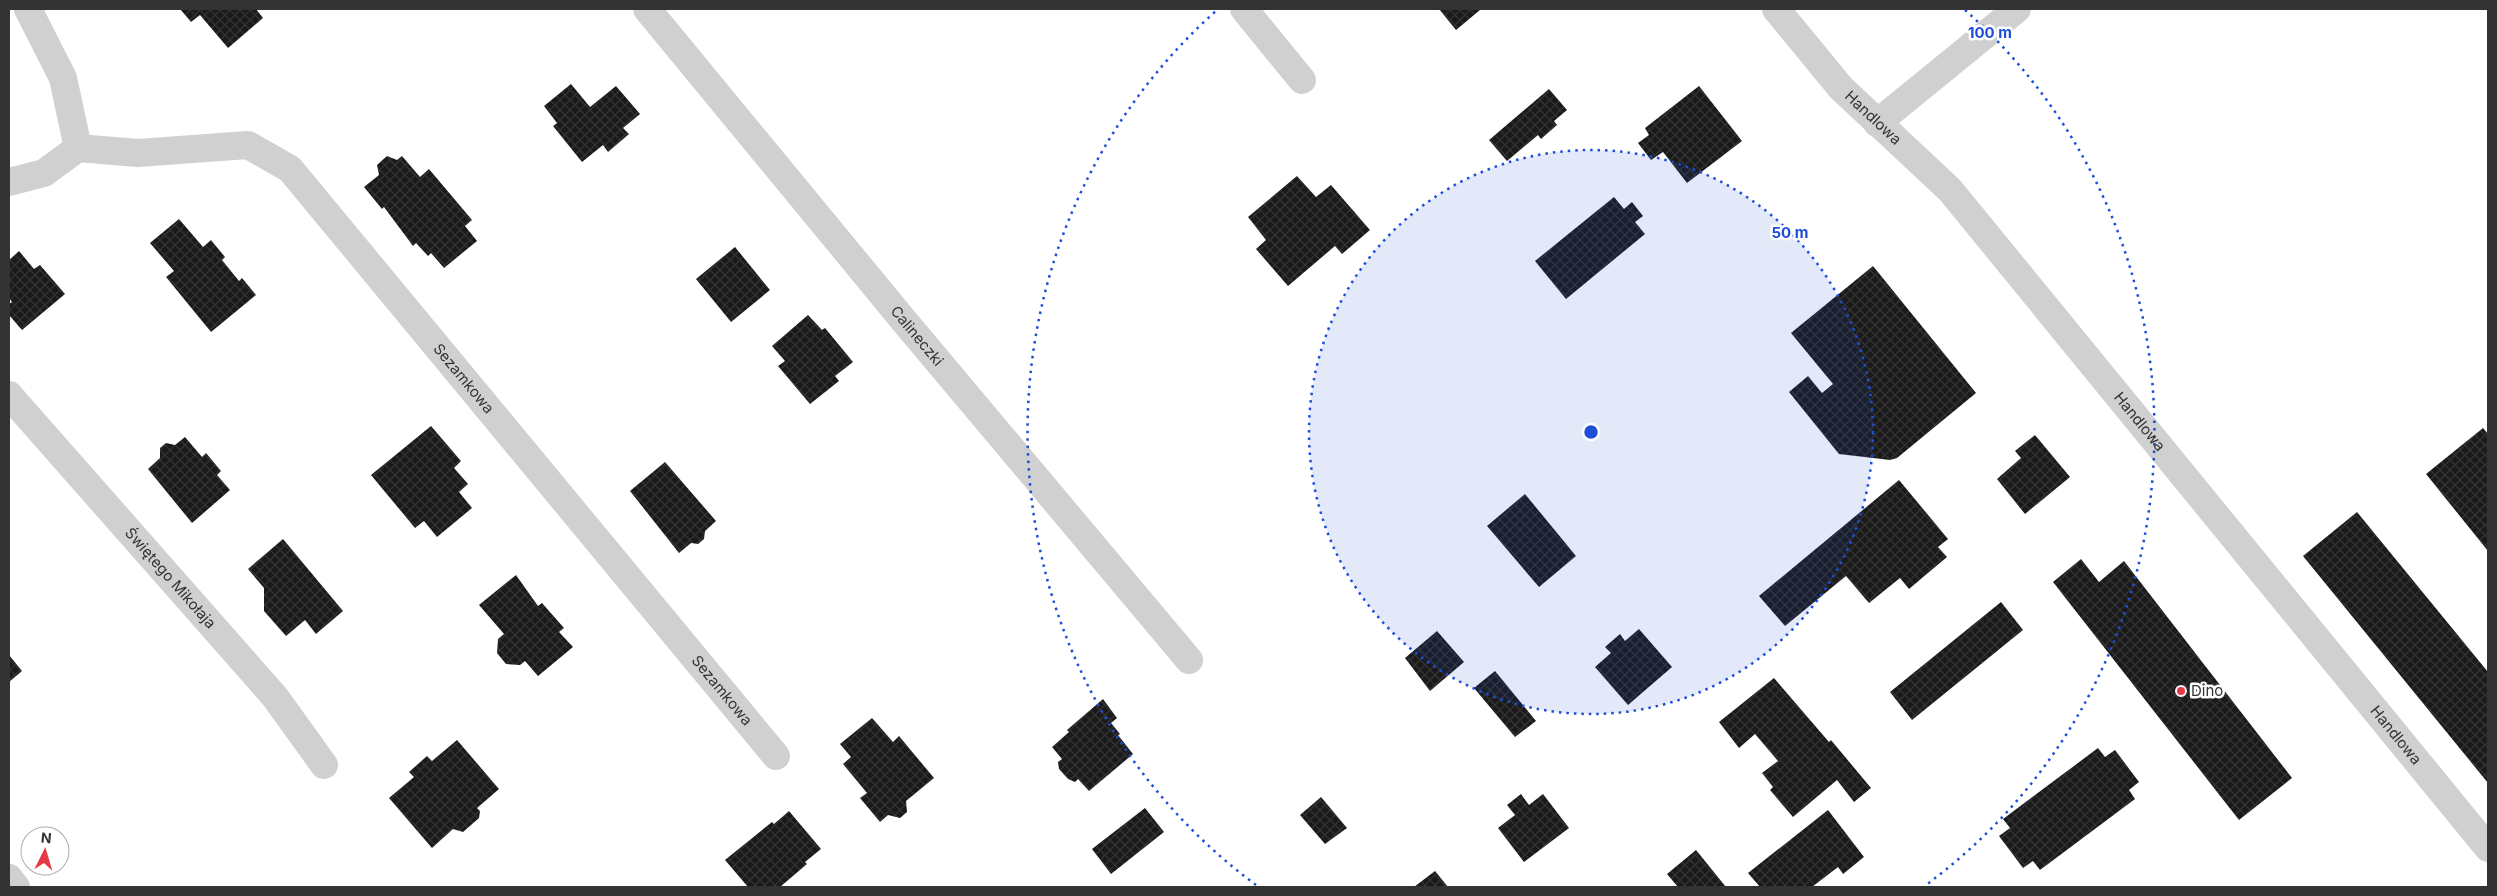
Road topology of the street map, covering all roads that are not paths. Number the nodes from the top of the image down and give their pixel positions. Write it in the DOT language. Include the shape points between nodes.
graph roads {
  1 [pos="28,9"];
  2 [pos="647,9"];
  3 [pos="1244,9"];
  4 [pos="1776,9"];
  5 [pos="2017,9"];
  6 [pos="1302,80"];
  7 [pos="1877,123"];
  8 [pos="78,148"];
  9 [pos="9,182"];
  10 [pos="9,395"];
  11 [pos="1189,660"];
  12 [pos="776,756"];
  13 [pos="324,765"];
  14 [pos="2488,848"];
  15 [pos="9,878"];
  16 [pos="16,887"];
  1 -- 8 [label="street" via="63,78"];
  2 -- 11 [label="street, Calineczki"];
  3 -- 6 [label="street"];
  4 -- 7 [label="street, Handlowa" via="1841,88"];
  5 -- 7 [label="street"];
  7 -- 14 [label="street, Handlowa" via="1950,190"];
  8 -- 9 [label="street" via="44,173"];
  8 -- 12 [label="street, Sezamkowa" via="138,154 248,146 290,169"];
  10 -- 13 [label="street, Świętego Mikołaja" via="275,698"];
  15 -- 16 [label="street"];
}
